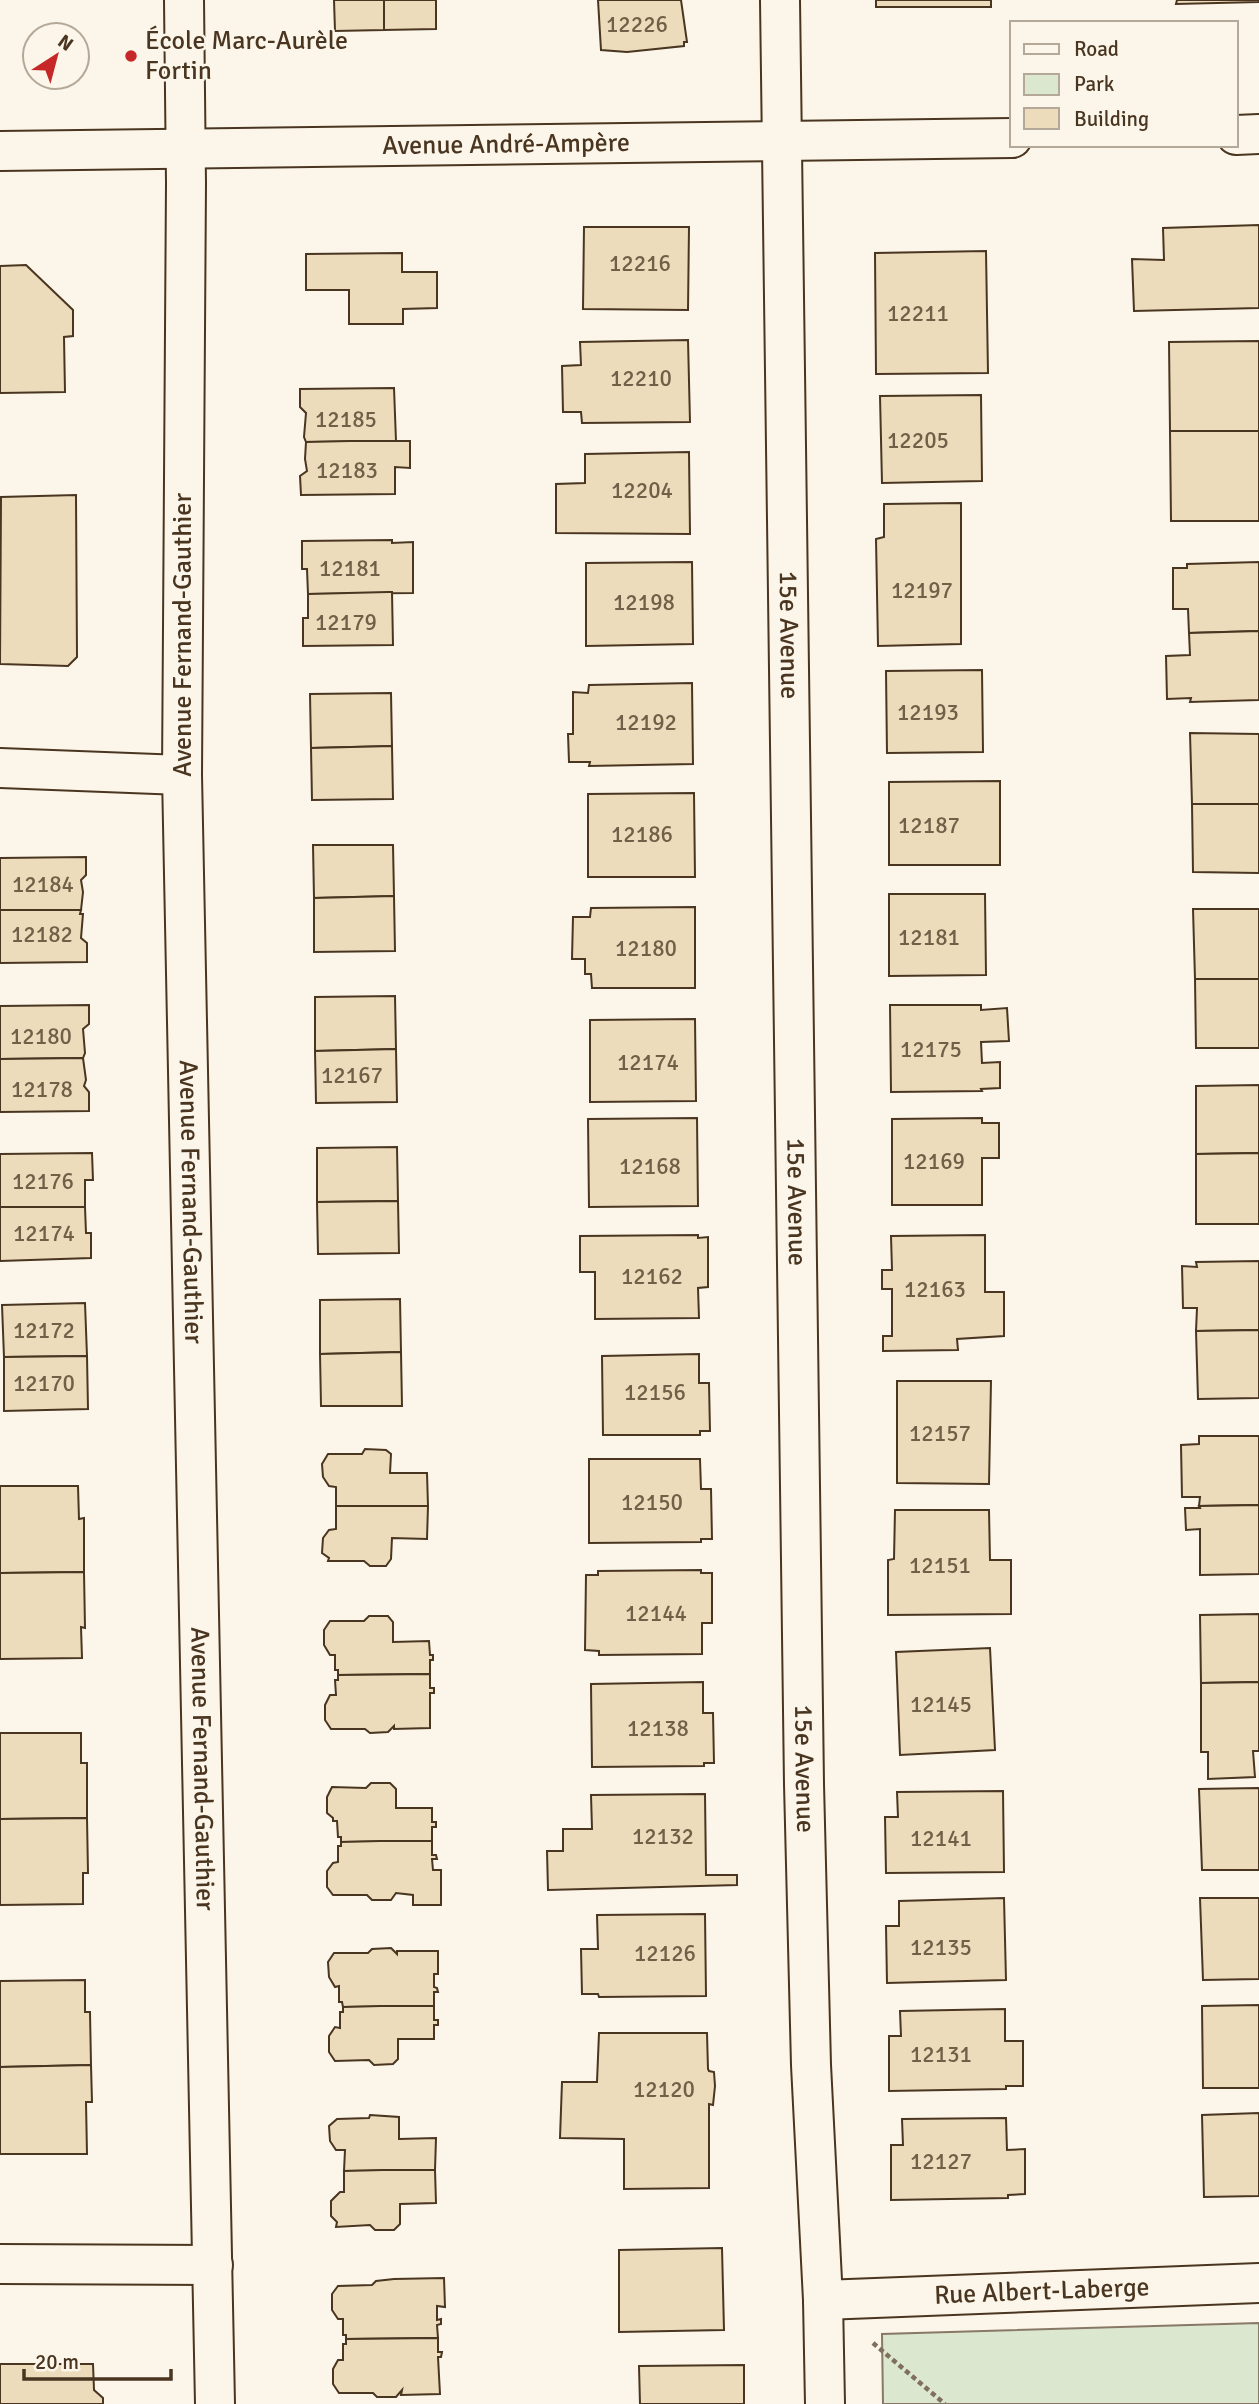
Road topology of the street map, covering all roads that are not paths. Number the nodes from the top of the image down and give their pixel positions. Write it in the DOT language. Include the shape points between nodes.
graph roads {
  1 [pos="184,0"];
  2 [pos="780,0"];
  3 [pos="1259,134"];
  4 [pos="1238,135"];
  5 [pos="1010,138"];
  6 [pos="781,141"];
  7 [pos="186,150"];
  8 [pos="0,151"];
  9 [pos="0,768"];
  10 [pos="182,775"];
  11 [pos="0,2264"];
  12 [pos="213,2265"];
  13 [pos="1259,2283"];
  14 [pos="823,2300"];
  15 [pos="215,2404"];
  16 [pos="825,2404"];
  1 -- 7 [label="street, Avenue Fernand-Gauthier"];
  2 -- 6 [label="street, 15e Avenue"];
  3 -- 4 [label="street"];
  5 -- 6 [label="street, Avenue André-Ampère"];
  6 -- 7 [label="street, Avenue André-Ampère"];
  6 -- 14 [label="street, 15e Avenue" via="804,1784"];
  7 -- 8 [label="street, Avenue André-Ampère"];
  7 -- 10 [label="street, Avenue Fernand-Gauthier"];
  9 -- 10 [label="street"];
  10 -- 12 [label="street, Avenue Fernand-Gauthier"];
  11 -- 12 [label="street"];
  12 -- 15 [label="street, Avenue Fernand-Gauthier"];
  13 -- 14 [label="street, Rue Albert-Laberge"];
  14 -- 16 [label="street, 15e Avenue"];
}
